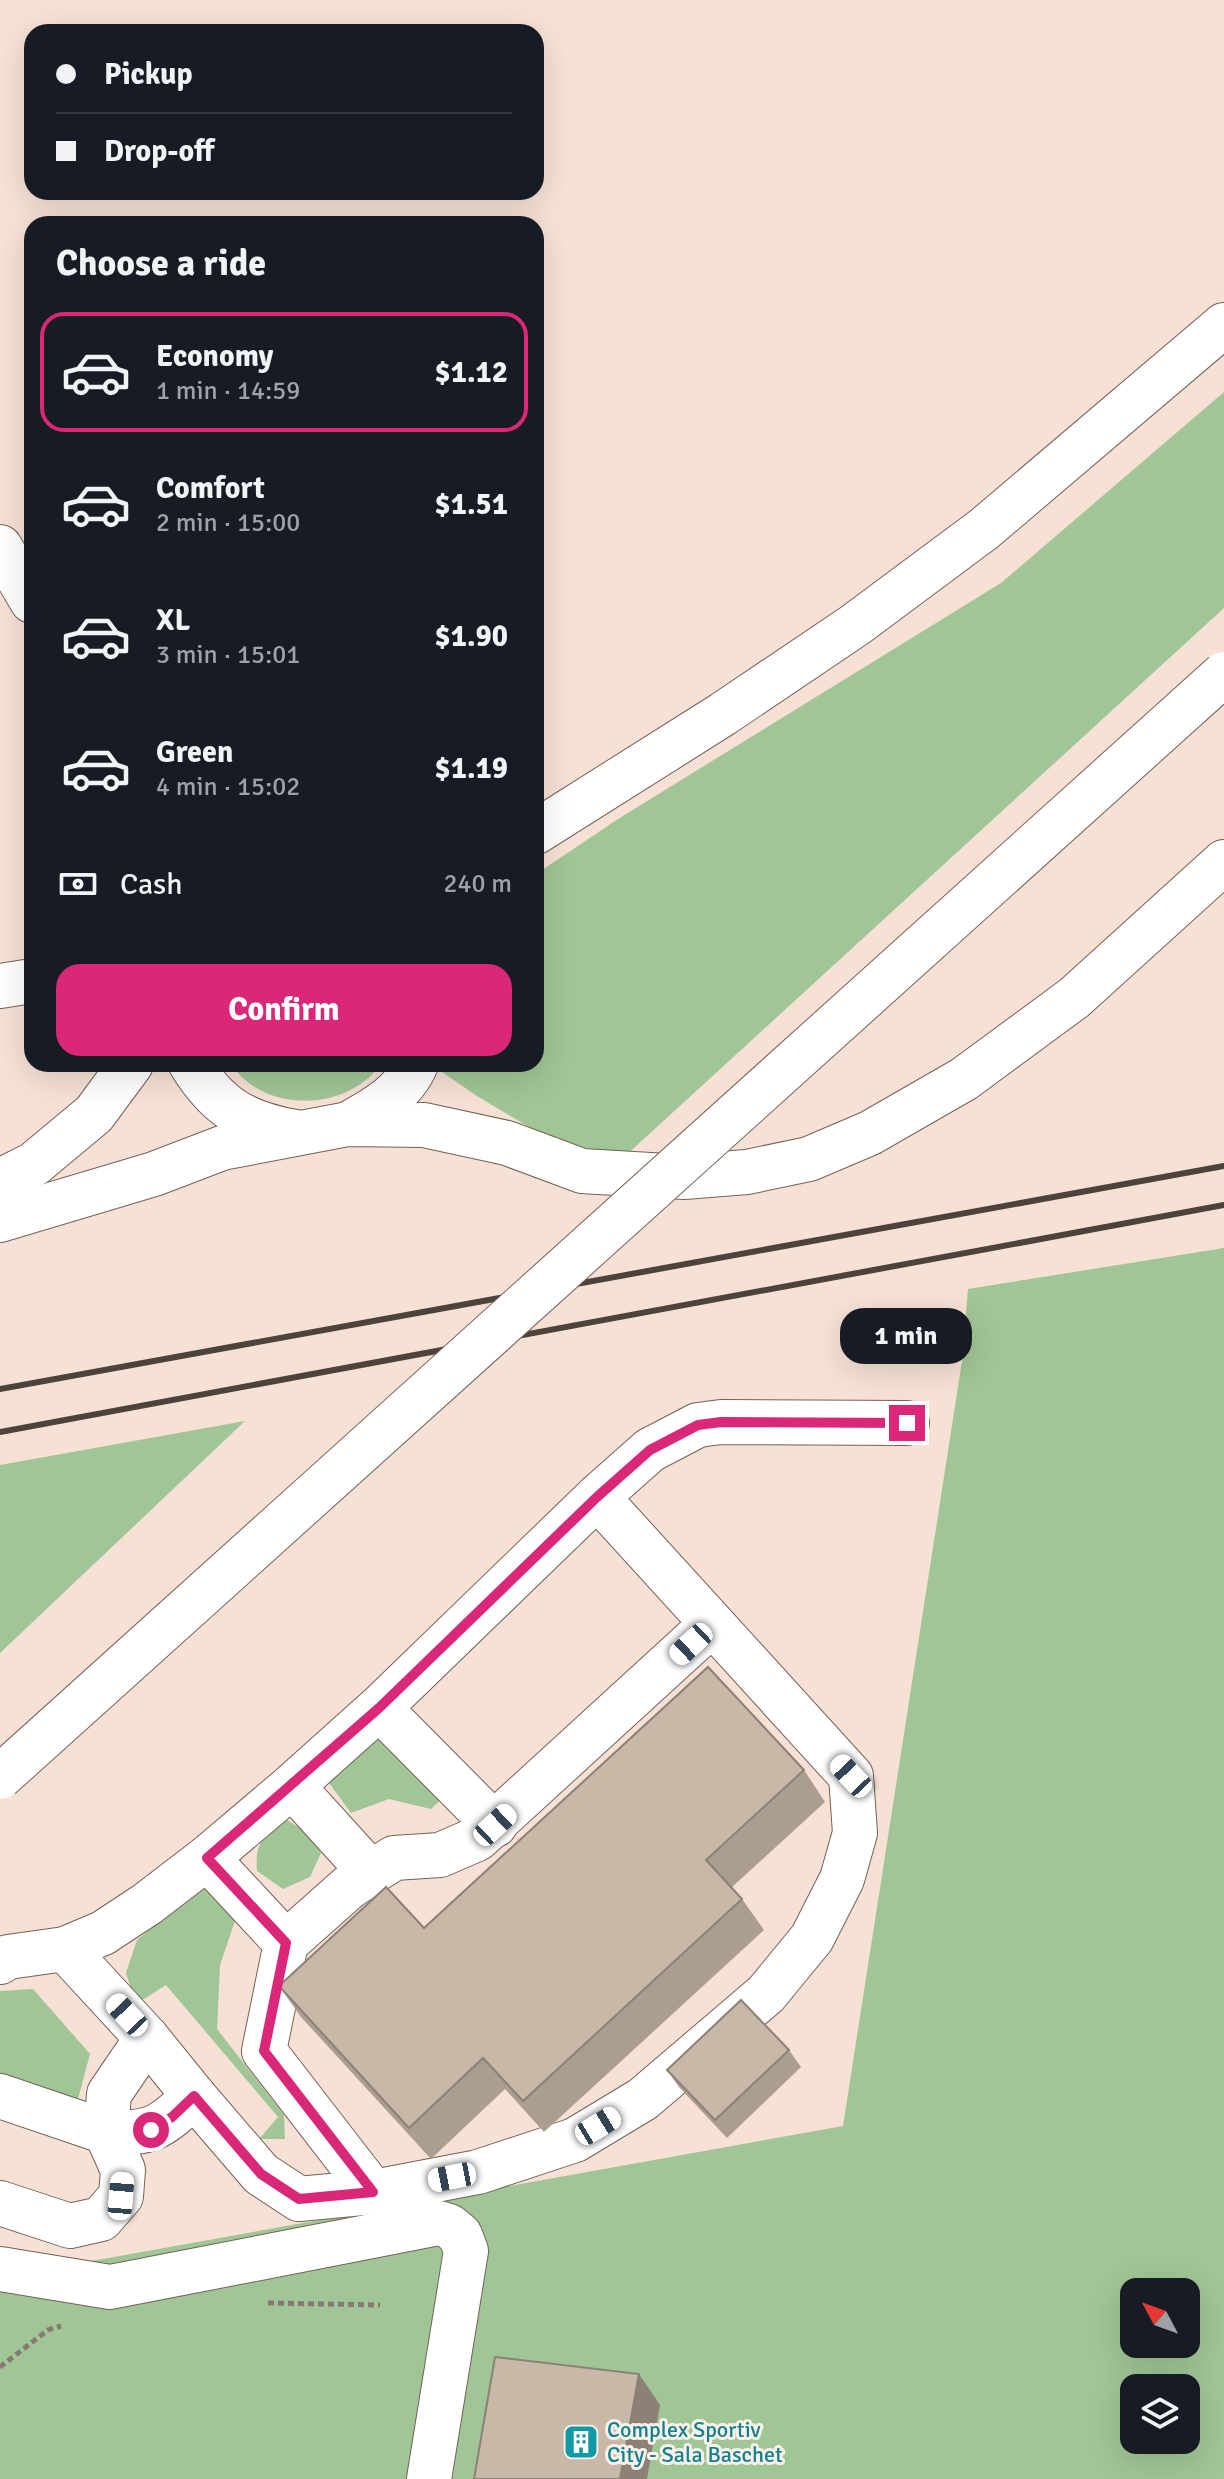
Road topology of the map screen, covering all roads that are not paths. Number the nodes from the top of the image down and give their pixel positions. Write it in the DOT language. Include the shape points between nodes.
graph roads {
  1 [pos="1224,325"];
  2 [pos="0,547"];
  3 [pos="24,588"];
  4 [pos="1224,674"];
  5 [pos="544,827"];
  6 [pos="1224,862"];
  7 [pos="24,982"];
  8 [pos="0,986"];
  9 [pos="125,1072"];
  10 [pos="196,1072"];
  11 [pos="412,1072"];
  12 [pos="348,1124"];
  13 [pos="298,1132"];
  14 [pos="0,1181"];
  15 [pos="0,1220"];
  16 [pos="907,1423"];
  17 [pos="597,1497"];
  18 [pos="712,1624"];
  19 [pos="379,1708"];
  20 [pos="0,1777"];
  21 [pos="292,1786"];
  22 [pos="495,1825"];
  23 [pos="207,1858"];
  24 [pos="371,1873"];
  25 [pos="286,1943"];
  26 [pos="65,1949"];
  27 [pos="0,1962"];
  28 [pos="147,2038"];
  29 [pos="0,2096"];
  30 [pos="194,2096"];
  31 [pos="106,2132"];
  32 [pos="373,2192"];
  33 [pos="0,2203"];
  34 [pos="0,2269"];
  35 [pos="429,2479"];
  1 -- 5 [label="street" via="984,529 855,625"];
  2 -- 3 [label="street"];
  4 -- 20 [label="street, bridge"];
  6 -- 12 [label="street" via="1074,998 964,1079 870,1133 809,1159 747,1172 684,1177 582,1171 507,1143 424,1125"];
  7 -- 8 [label="street"];
  9 -- 14 [label="street" via="94,1114 34,1164"];
  10 -- 13 [label="street" via="231,1110 263,1126"];
  11 -- 12 [label="street" via="385,1103"];
  12 -- 13 [label="street"];
  13 -- 15 [label="street" via="222,1148"];
  16 -- 17 [label="street" via="698,1425 650,1450"];
  17 -- 18 [label="street"];
  17 -- 19 [label="street"];
  18 -- 22 [label="street"];
  18 -- 32 [label="street" via="851,1776 855,1833 842,1879 812,1938 766,1994 643,2099 575,2140 478,2172"];
  19 -- 21 [label="street"];
  19 -- 22 [label="street"];
  21 -- 23 [label="street"];
  21 -- 24 [label="street"];
  22 -- 24 [label="street" via="440,1855 394,1858"];
  23 -- 25 [label="street"];
  23 -- 26 [label="street" via="103,1933"];
  24 -- 25 [label="street"];
  25 -- 32 [label="street" via="264,2051"];
  26 -- 27 [label="street"];
  26 -- 28 [label="street"];
  28 -- 30 [label="street"];
  28 -- 31 [label="street" via="109,2094"];
  29 -- 31 [label="street"];
  30 -- 31 [label="street" via="151,2130"];
  30 -- 32 [label="street" via="261,2174 299,2199"];
  31 -- 33 [label="street" via="123,2170 121,2196 101,2219 70,2226"];
  34 -- 35 [label="street" via="110,2287 439,2223 449,2226 460,2235 466,2251"];
}
